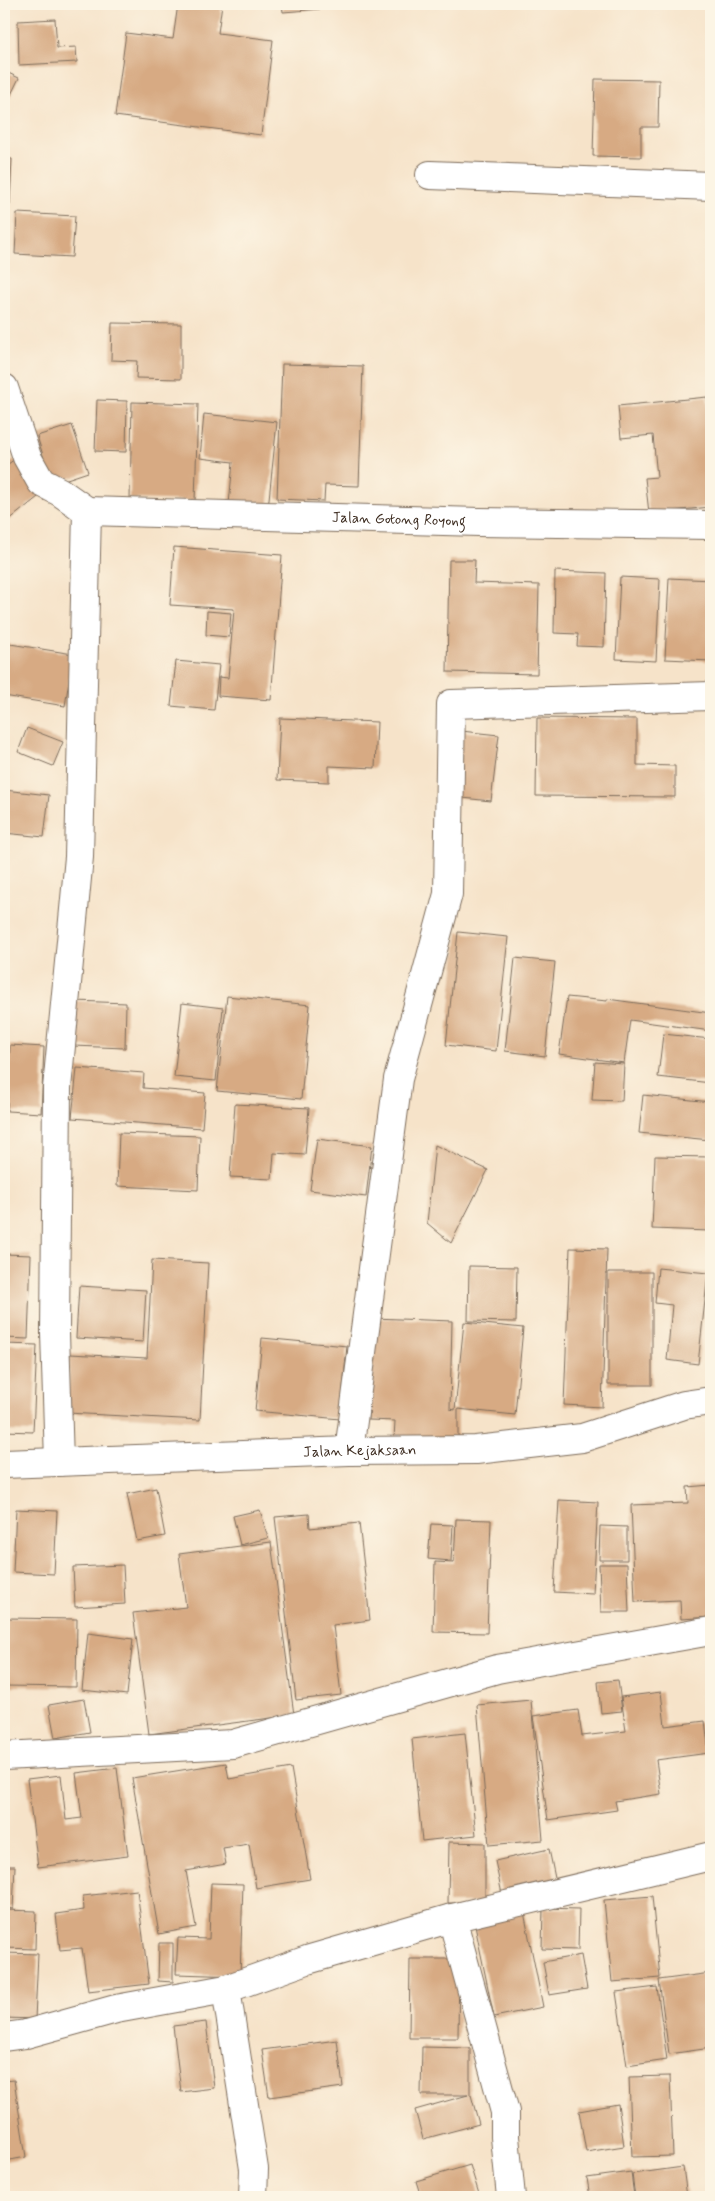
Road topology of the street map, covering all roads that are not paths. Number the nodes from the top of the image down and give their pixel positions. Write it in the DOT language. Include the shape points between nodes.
graph roads {
  1 [pos="430,175"];
  2 [pos="711,186"];
  3 [pos="4,388"];
  4 [pos="87,511"];
  5 [pos="711,524"];
  6 [pos="711,696"];
  7 [pos="711,1401"];
  8 [pos="349,1451"];
  9 [pos="60,1462"];
  10 [pos="4,1464"];
  11 [pos="711,1631"];
  12 [pos="4,1756"];
  13 [pos="711,1856"];
  14 [pos="452,1918"];
  15 [pos="226,1989"];
  16 [pos="4,2037"];
  17 [pos="253,2197"];
  18 [pos="511,2197"];
  1 -- 2 [label="street"];
  3 -- 4 [label="street" via="27,457 41,482"];
  4 -- 5 [label="street, Jalan Gotong Royong" via="479,522"];
  4 -- 9 [label="street" via="79,857 57,1088 55,1333"];
  6 -- 8 [label="street" via="451,704 448,894 398,1079"];
  7 -- 8 [label="street, Jalan Kejaksaan" via="684,1405 582,1438 476,1450"];
  8 -- 9 [label="street, Jalan Kejaksaan"];
  9 -- 10 [label="street, Jalan Kejaksaan"];
  11 -- 12 [label="street" via="497,1669 233,1744"];
  13 -- 14 [label="street"];
  14 -- 15 [label="street" via="307,1960"];
  14 -- 18 [label="street" via="505,2112"];
  15 -- 16 [label="street" via="116,2009"];
  15 -- 17 [label="street" via="254,2169"];
}
